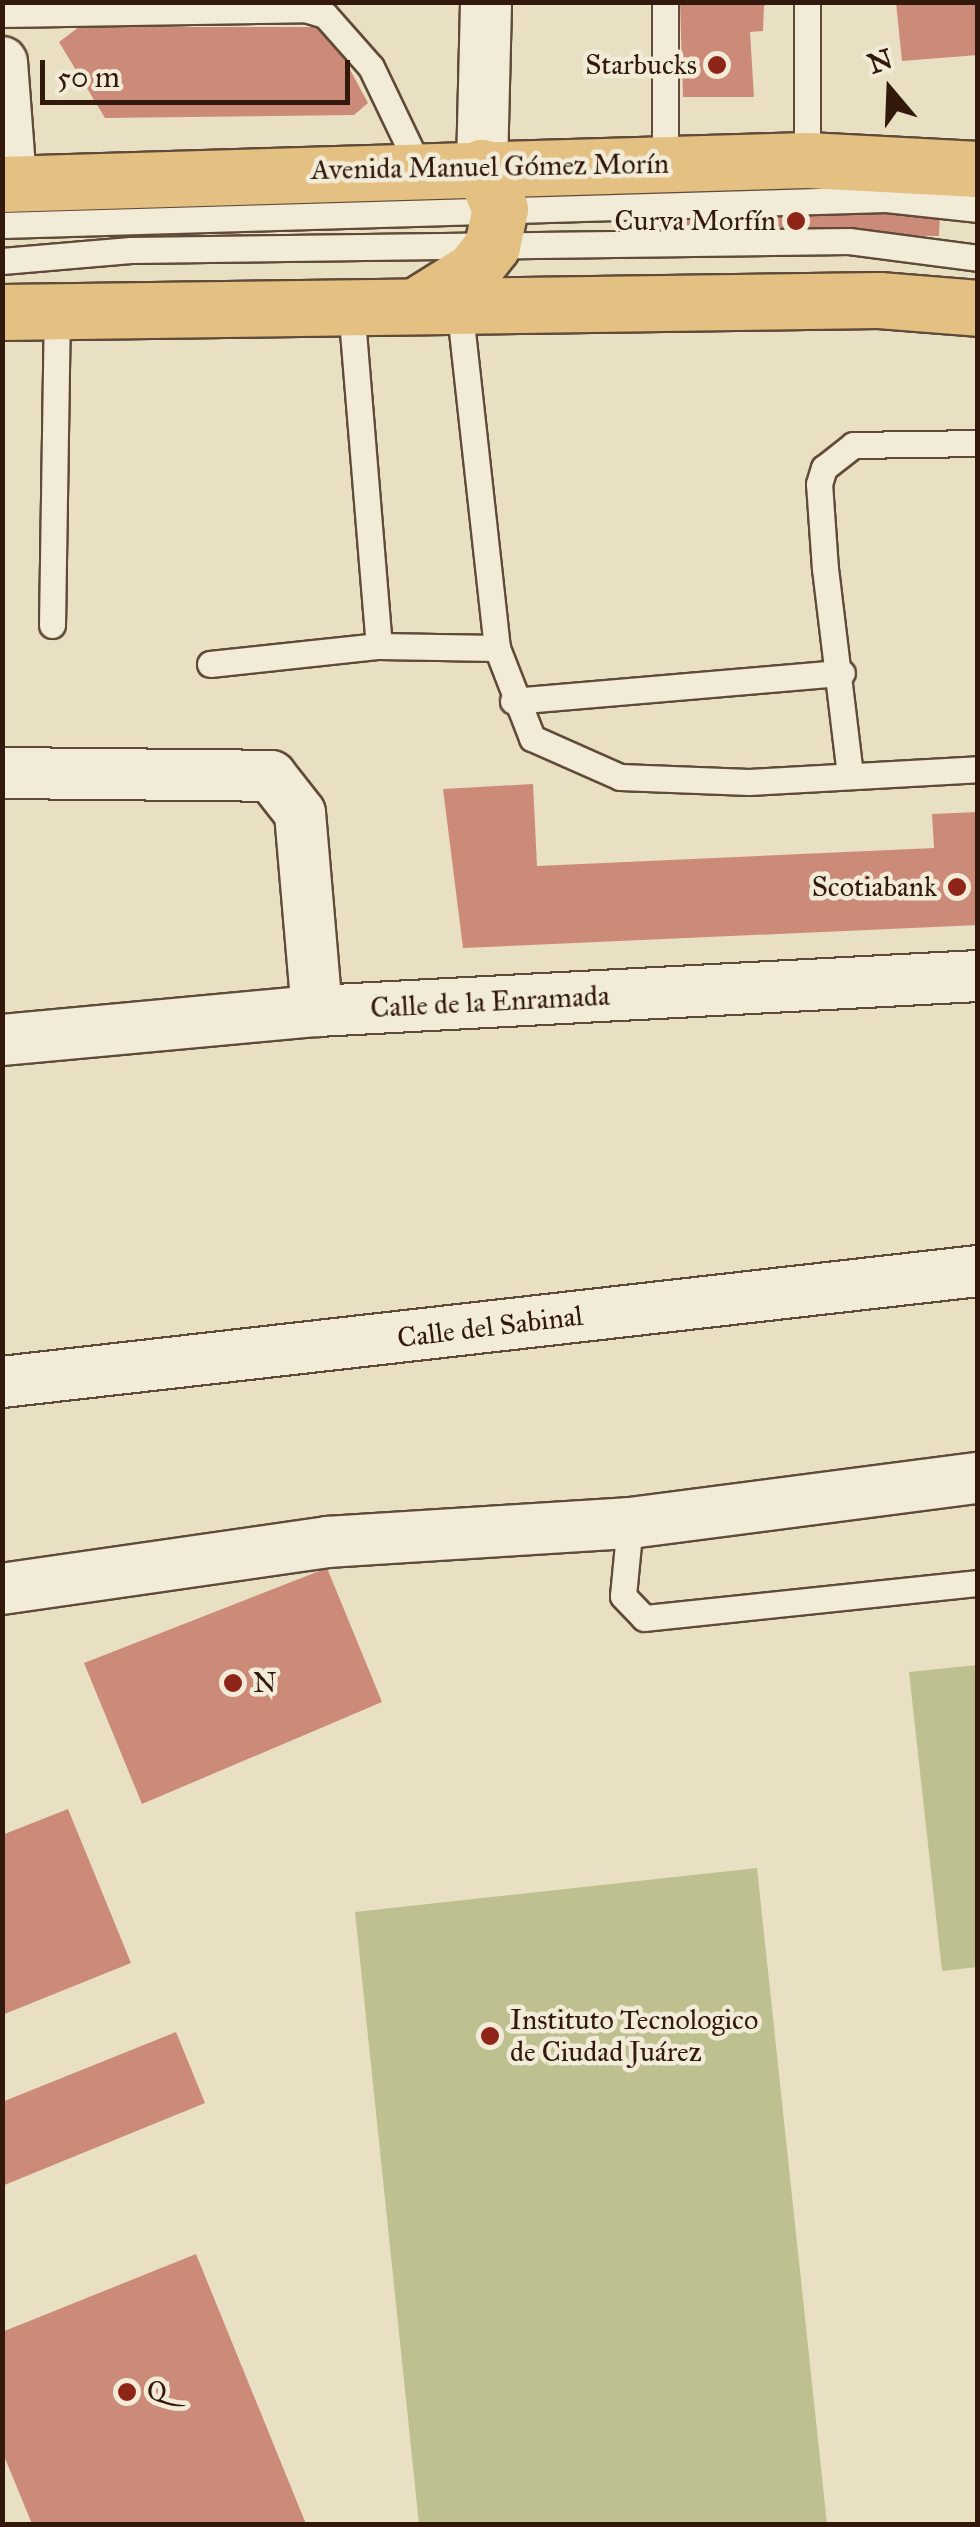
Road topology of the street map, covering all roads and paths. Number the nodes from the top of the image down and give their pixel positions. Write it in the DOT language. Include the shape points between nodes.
graph roads {
  1 [pos="486,2"];
  2 [pos="666,2"];
  3 [pos="807,2"];
  4 [pos="2,14"];
  5 [pos="2,62"];
  6 [pos="808,160"];
  7 [pos="665,163"];
  8 [pos="419,166"];
  9 [pos="978,169"];
  10 [pos="5,197"];
  11 [pos="491,207"];
  12 [pos="978,210"];
  13 [pos="978,258"];
  14 [pos="2,261"];
  15 [pos="438,304"];
  16 [pos="352,307"];
  17 [pos="978,308"];
  18 [pos="57,311"];
  19 [pos="2,312"];
  20 [pos="978,442"];
  21 [pos="52,625"];
  22 [pos="379,646"];
  23 [pos="497,648"];
  24 [pos="210,664"];
  25 [pos="842,673"];
  26 [pos="512,701"];
  27 [pos="978,770"];
  28 [pos="2,773"];
  29 [pos="850,775"];
  30 [pos="978,976"];
  31 [pos="317,1011"];
  32 [pos="2,1040"];
  33 [pos="978,1271"];
  34 [pos="2,1382"];
  35 [pos="978,1478"];
  36 [pos="630,1523"];
  37 [pos="978,1583"];
  38 [pos="2,1589"];
  1 -- 11 [label="street"];
  2 -- 7 [label="lane"];
  3 -- 6 [label="lane"];
  4 -- 8 [label="lane" via="305,9 325,16 371,67"];
  5 -- 10 [label="street"];
  6 -- 7 [label="main road, Avenida Manuel Gómez Morín"];
  6 -- 9 [label="main road, Avenida Manuel Gómez Morín"];
  7 -- 11 [label="main road, Avenida Manuel Gómez Morín"];
  8 -- 10 [label="main road, Avenida Manuel Gómez Morín"];
  8 -- 11 [label="main road, Avenida Manuel Gómez Morín"];
  10 -- 11 [label="lane"];
  11 -- 12 [label="lane" via="886,199"];
  11 -- 13 [label="lane"];
  11 -- 14 [label="lane"];
  11 -- 15 [label="main road" via="473,270"];
  15 -- 16 [label="main road"];
  15 -- 17 [label="main road" via="878,300"];
  15 -- 23 [label="lane"];
  16 -- 18 [label="main road"];
  16 -- 22 [label="lane"];
  18 -- 19 [label="main road"];
  18 -- 21 [label="lane"];
  20 -- 25 [label="lane" via="853,445 830,457 819,484"];
  22 -- 23 [label="lane"];
  22 -- 24 [label="lane"];
  23 -- 26 [label="lane"];
  25 -- 26 [label="lane"];
  25 -- 29 [label="lane"];
  26 -- 29 [label="lane" via="532,738 620,777 749,782"];
  27 -- 29 [label="lane"];
  28 -- 31 [label="street" via="271,776 300,813"];
  30 -- 31 [label="street, Calle de la Enramada"];
  31 -- 32 [label="street, Calle de la Enramada"];
  33 -- 34 [label="street, Calle del Sabinal"];
  35 -- 36 [label="street"];
  36 -- 37 [label="lane" via="623,1596 644,1618"];
  36 -- 38 [label="street" via="328,1542"];
}
